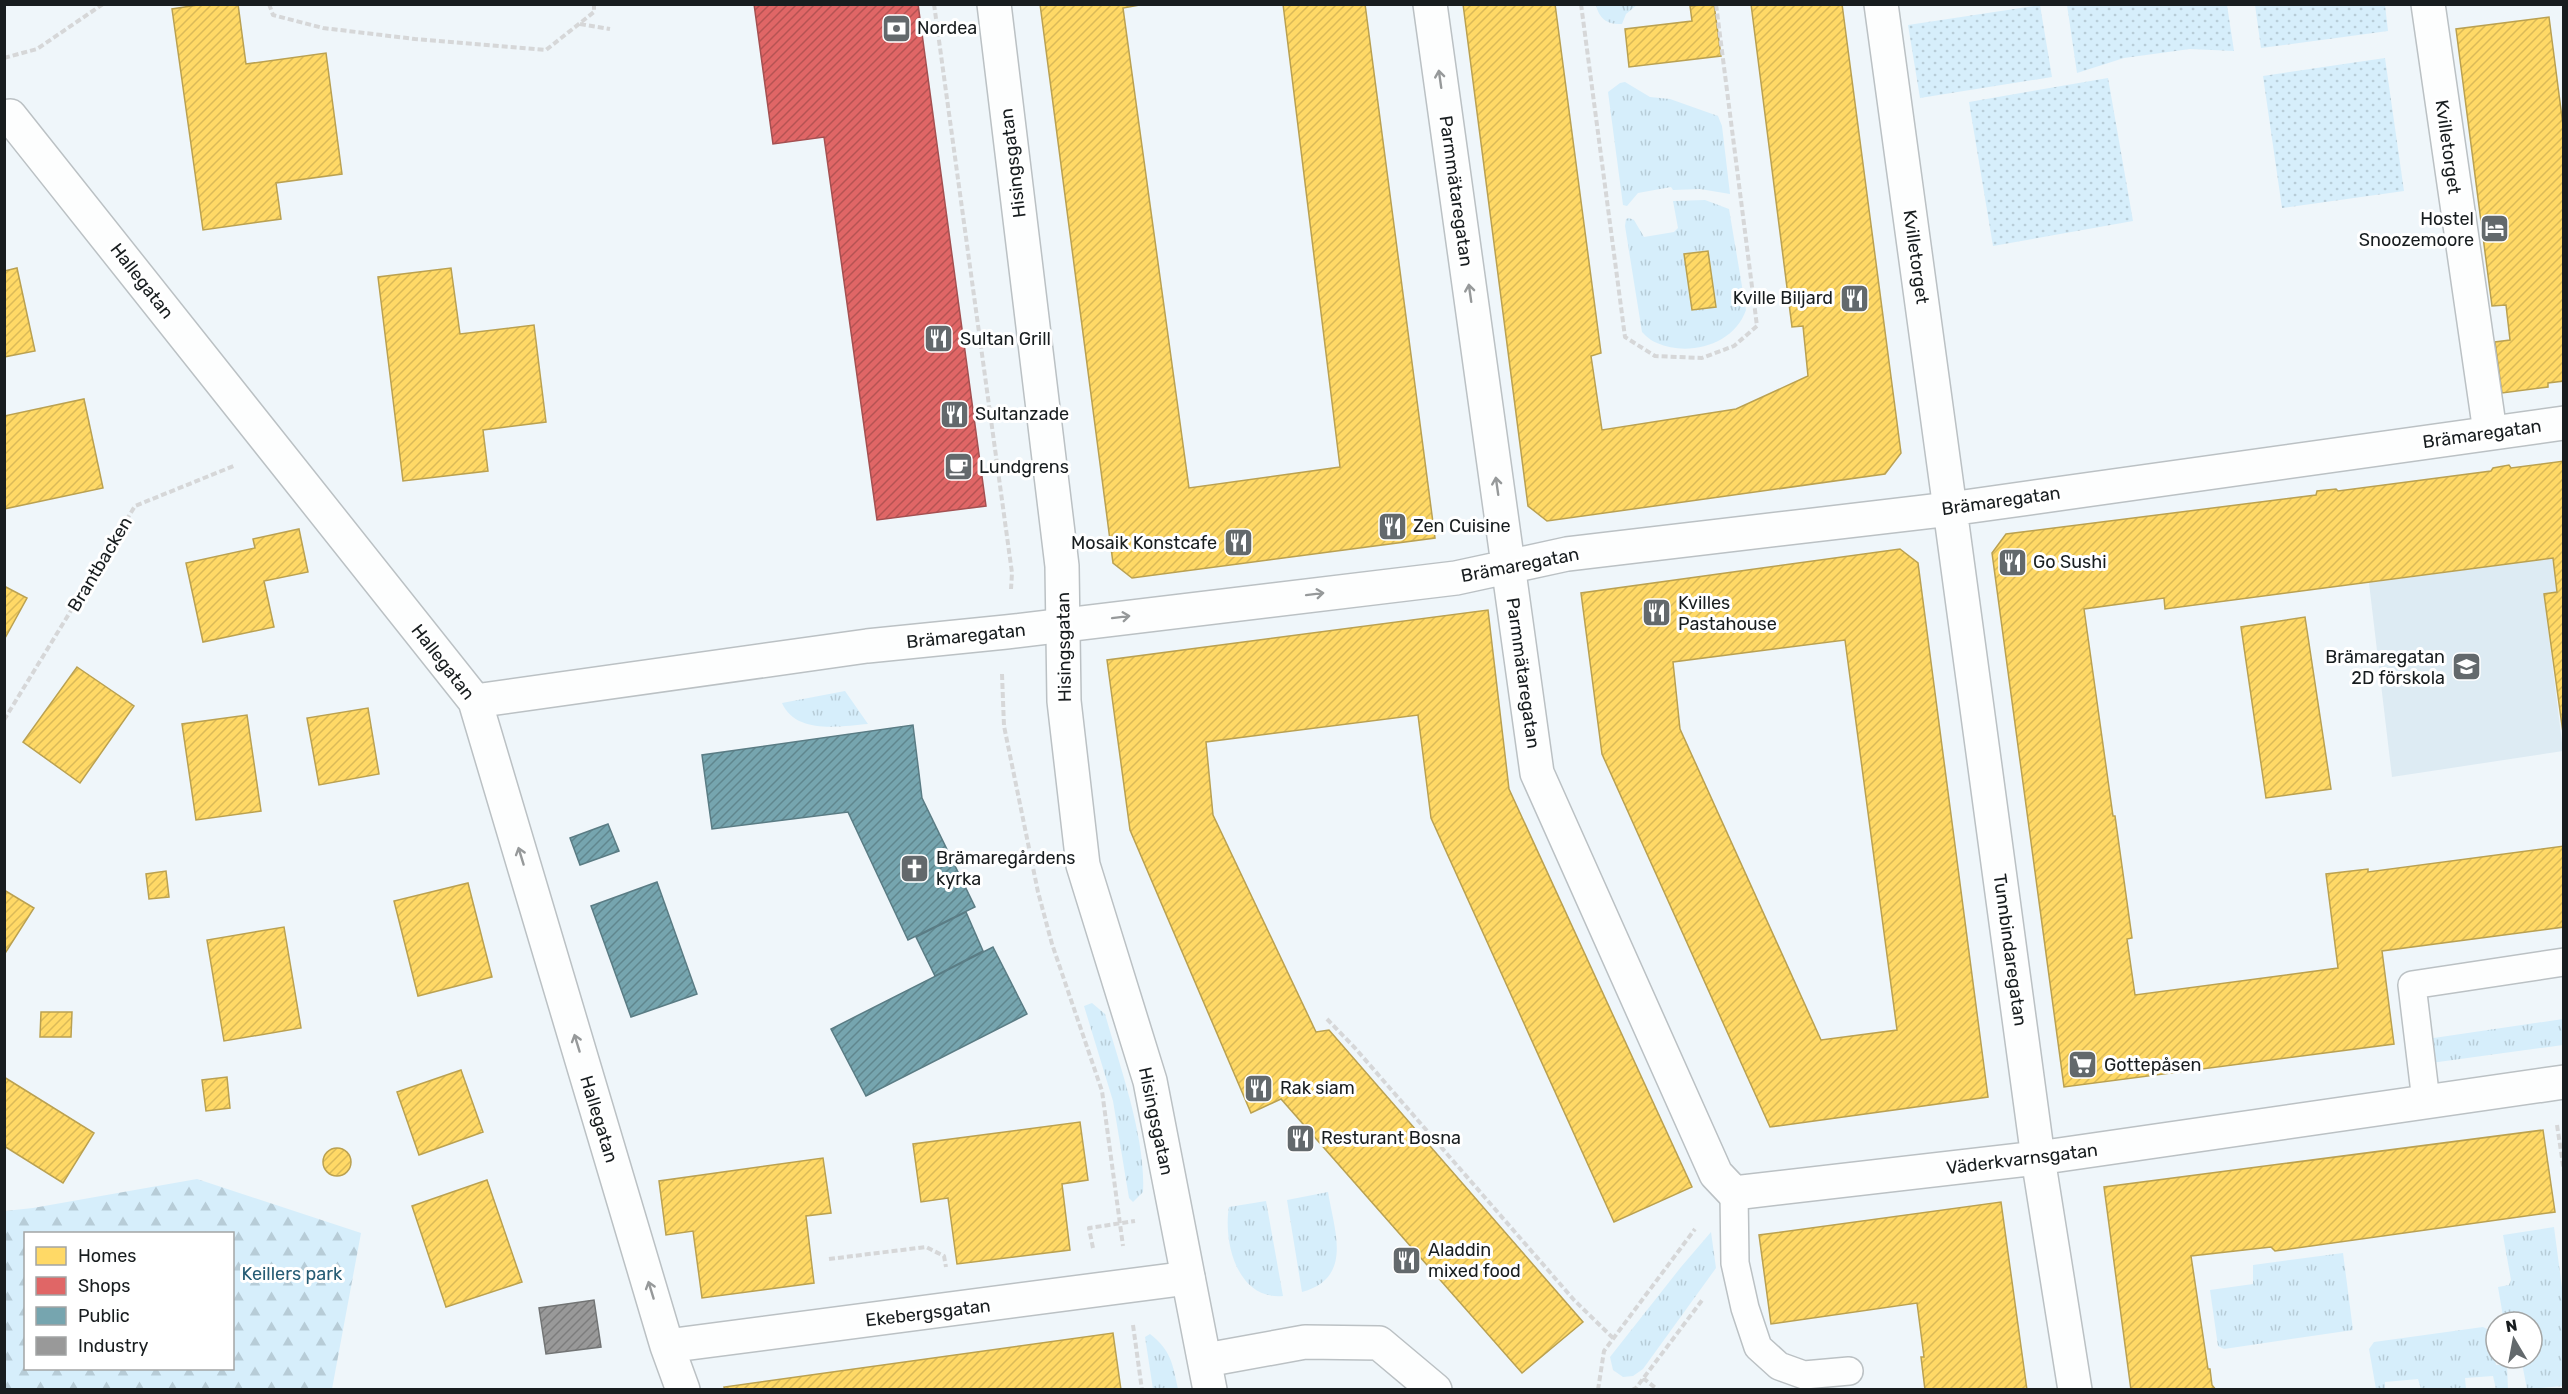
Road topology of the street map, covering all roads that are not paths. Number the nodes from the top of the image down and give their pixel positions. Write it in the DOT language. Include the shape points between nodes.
graph roads {
  1 [pos="994,4"];
  2 [pos="1430,4"];
  3 [pos="1881,4"];
  4 [pos="2428,4"];
  5 [pos="7,117"];
  6 [pos="2564,423"];
  7 [pos="2490,432"];
  8 [pos="1950,509"];
  9 [pos="1508,565"];
  10 [pos="1063,624"];
  11 [pos="475,701"];
  12 [pos="2564,962"];
  13 [pos="2564,1082"];
  14 [pos="2426,1101"];
  15 [pos="2038,1158"];
  16 [pos="1734,1193"];
  17 [pos="1188,1278"];
  18 [pos="667,1346"];
  19 [pos="1849,1371"];
  20 [pos="1208,1375"];
  21 [pos="683,1389"];
  22 [pos="1435,1389"];
  23 [pos="2075,1389"];
  1 -- 10 [label="street, Hisingsgatan" via="1062,566"];
  9 -- 2 [label="street, Parmmätaregatan, one-way"];
  3 -- 8 [label="street, Kvilletorget"];
  4 -- 7 [label="street, Kvilletorget"];
  5 -- 11 [label="street, Hallegatan"];
  6 -- 7 [label="street, Brämaregatan"];
  7 -- 8 [label="street, Brämaregatan"];
  8 -- 9 [label="street, Brämaregatan" via="1567,554"];
  8 -- 15 [label="street, Tunnbindaregatan"];
  10 -- 9 [label="street, Brämaregatan, one-way" via="1456,578"];
  9 -- 16 [label="street, Parmmätaregatan" via="1537,773 1716,1174"];
  10 -- 11 [label="street, Brämaregatan" via="867,646"];
  10 -- 17 [label="street, Hisingsgatan" via="1064,701 1083,865 1150,1081"];
  18 -- 11 [label="street, Hallegatan, one-way"];
  12 -- 14 [label="lane" via="2412,985"];
  13 -- 14 [label="street, Väderkvarnsgatan"];
  14 -- 15 [label="street, Väderkvarnsgatan"];
  15 -- 16 [label="street, Väderkvarnsgatan"];
  15 -- 23 [label="street, Tunnbindaregatan"];
  16 -- 19 [label="lane" via="1735,1257 1758,1347 1779,1366 1804,1375"];
  17 -- 18 [label="street, Ekebergsgatan"];
  17 -- 20 [label="street, Hisingsgatan"];
  18 -- 21 [label="street, Hallegatan"];
  20 -- 22 [label="street" via="1305,1342 1379,1342"];
}
